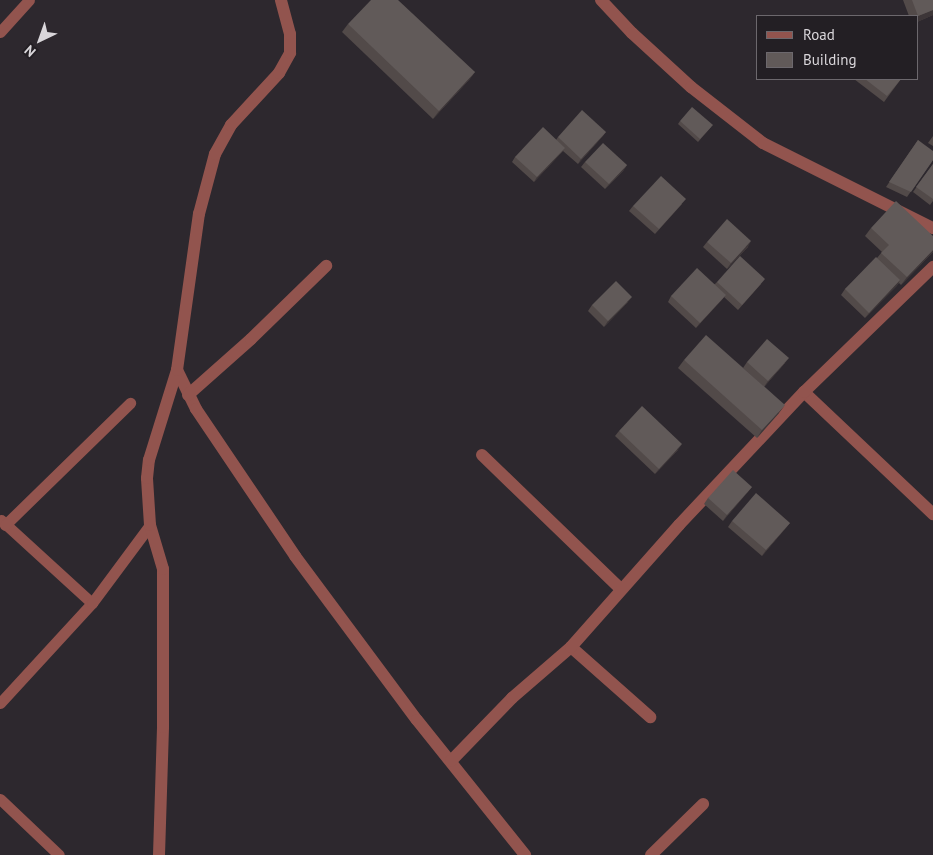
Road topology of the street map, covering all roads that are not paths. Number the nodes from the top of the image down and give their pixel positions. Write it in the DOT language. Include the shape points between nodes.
graph roads {
  1 [pos="29,0"];
  2 [pos="281,0"];
  3 [pos="600,0"];
  4 [pos="0,32"];
  5 [pos="933,228"];
  6 [pos="326,266"];
  7 [pos="933,267"];
  8 [pos="177,370"];
  9 [pos="804,392"];
  10 [pos="188,395"];
  11 [pos="130,403"];
  12 [pos="482,455"];
  13 [pos="933,514"];
  14 [pos="3,522"];
  15 [pos="150,525"];
  16 [pos="621,590"];
  17 [pos="92,602"];
  18 [pos="570,648"];
  19 [pos="0,703"];
  20 [pos="650,717"];
  21 [pos="451,761"];
  22 [pos="0,799"];
  23 [pos="703,804"];
  24 [pos="59,855"];
  25 [pos="159,855"];
  26 [pos="525,855"];
  27 [pos="651,855"];
  1 -- 4 [label="lane"];
  2 -- 8 [label="street" via="290,34 290,53 268,86 231,124 215,154 199,214"];
  3 -- 5 [label="street" via="691,86 763,143"];
  6 -- 10 [label="street"];
  7 -- 9 [label="street"];
  8 -- 10 [label="street"];
  8 -- 15 [label="street" via="149,460"];
  9 -- 13 [label="street"];
  9 -- 16 [label="street"];
  10 -- 21 [label="street" via="295,556"];
  11 -- 14 [label="lane"];
  12 -- 16 [label="street"];
  14 -- 17 [label="lane"];
  15 -- 17 [label="lane"];
  15 -- 25 [label="street" via="163,569"];
  16 -- 18 [label="street"];
  17 -- 19 [label="lane"];
  18 -- 20 [label="street"];
  18 -- 21 [label="street" via="512,698"];
  21 -- 26 [label="street"];
  22 -- 24 [label="lane"];
  23 -- 27 [label="street"];
}
